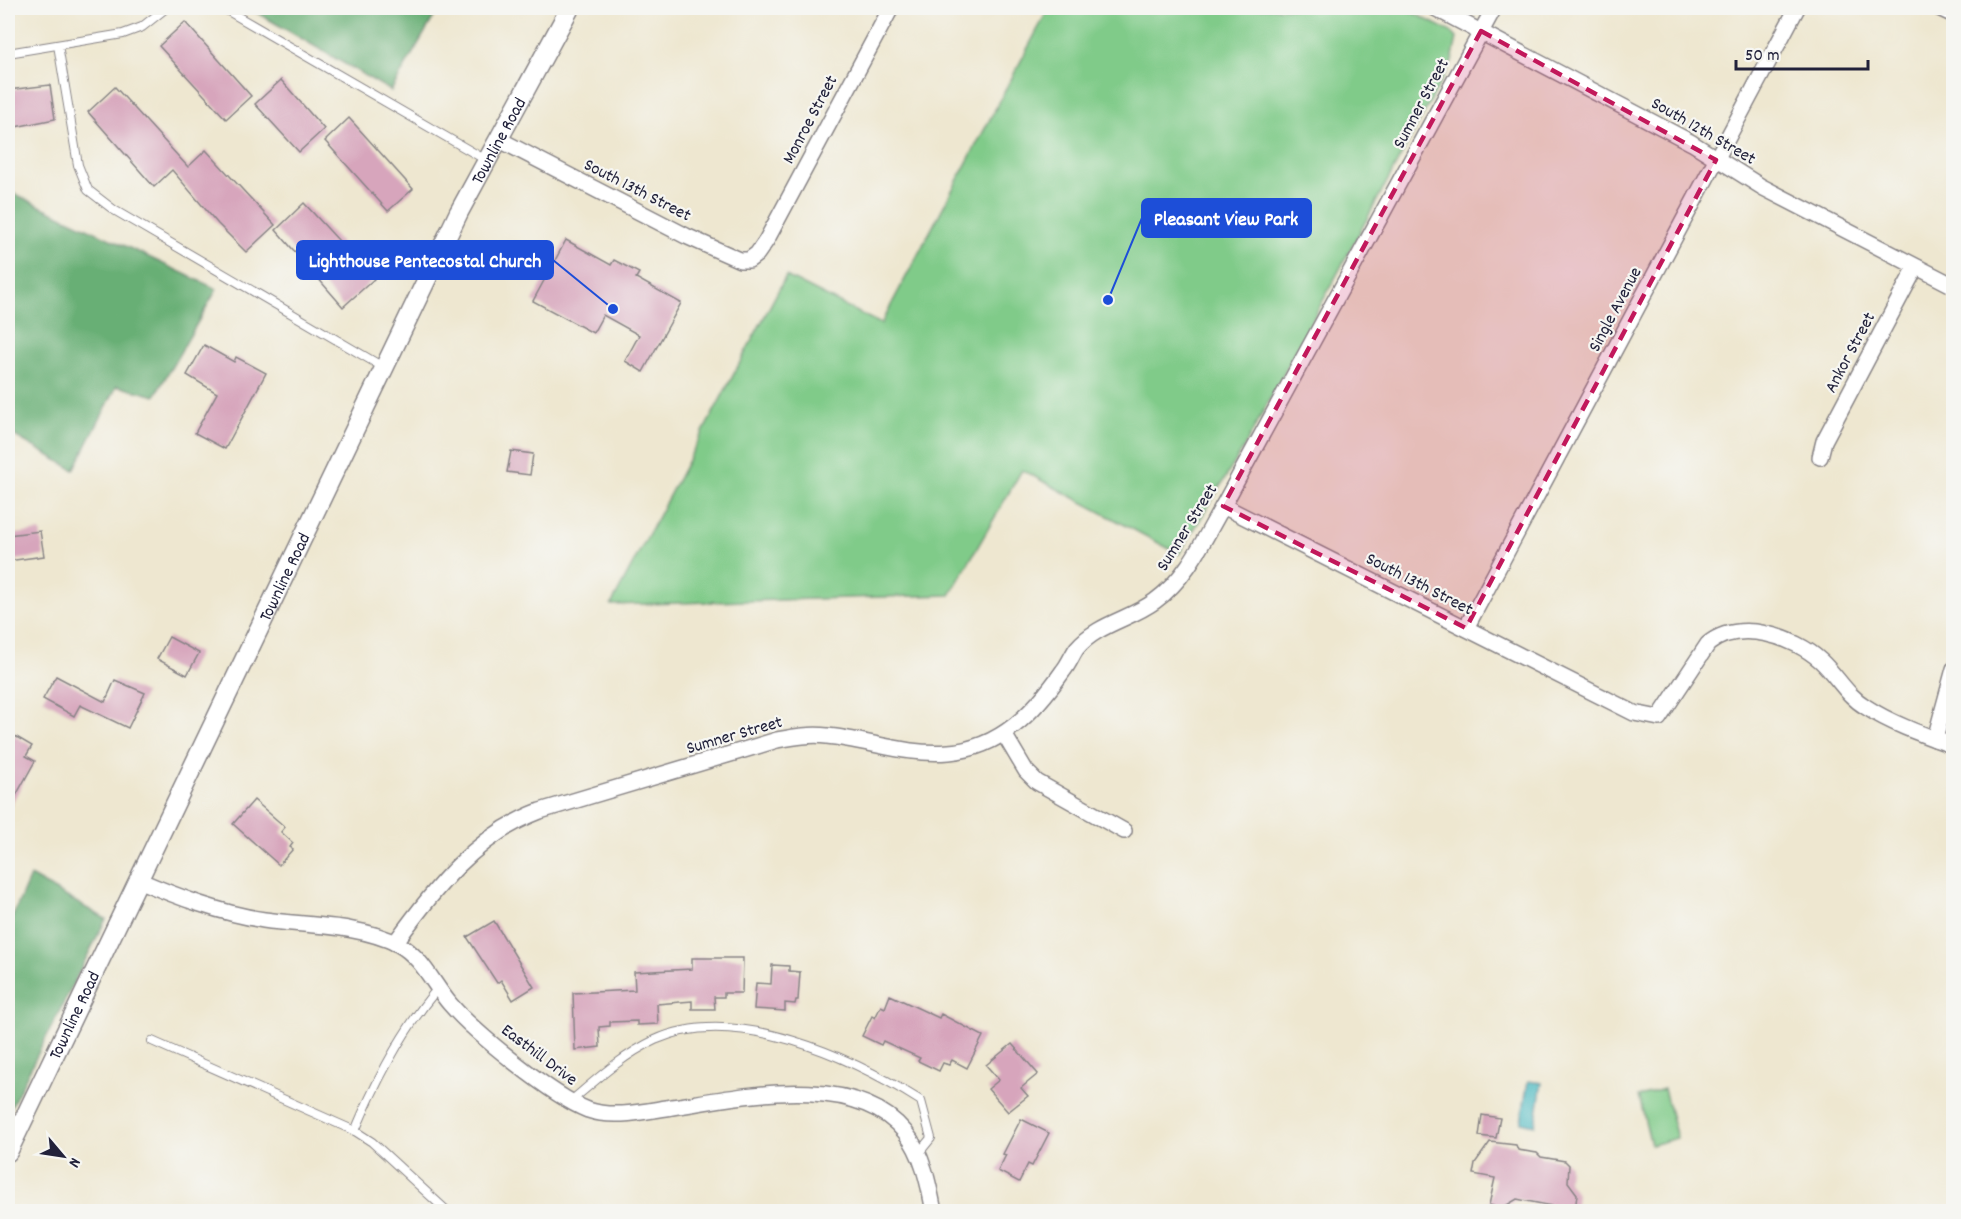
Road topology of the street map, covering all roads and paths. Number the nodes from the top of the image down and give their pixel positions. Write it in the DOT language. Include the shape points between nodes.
graph roads {
  1 [pos="166,8"];
  2 [pos="223,8"];
  3 [pos="570,8"];
  4 [pos="891,8"];
  5 [pos="1435,8"];
  6 [pos="1494,8"];
  7 [pos="1797,8"];
  8 [pos="1939,8"];
  9 [pos="1953,15"];
  10 [pos="1481,32"];
  11 [pos="58,45"];
  12 [pos="8,53"];
  13 [pos="498,139"];
  14 [pos="486,160"];
  15 [pos="1716,160"];
  16 [pos="760,249"];
  17 [pos="1916,267"];
  18 [pos="1953,286"];
  19 [pos="383,367"];
  20 [pos="1820,457"];
  21 [pos="1223,506"];
  22 [pos="1466,628"];
  23 [pos="1953,669"];
  24 [pos="1004,734"];
  25 [pos="1935,739"];
  26 [pos="1953,746"];
  27 [pos="1124,831"];
  28 [pos="138,880"];
  29 [pos="395,943"];
  30 [pos="438,988"];
  31 [pos="152,1041"];
  32 [pos="571,1101"];
  33 [pos="355,1131"];
  34 [pos="8,1152"];
  35 [pos="918,1154"];
  36 [pos="448,1212"];
  37 [pos="934,1212"];
  1 -- 11 [label="lane" via="142,27 123,34"];
  2 -- 14 [label="lane"];
  3 -- 13 [label="street, Townline Road"];
  4 -- 16 [label="street, Monroe Street"];
  5 -- 10 [label="street, South 12th Street"];
  6 -- 10 [label="street, Sumner Street"];
  7 -- 15 [label="street, Single Avenue"];
  8 -- 9 [label="street"];
  10 -- 15 [label="street, South 12th Street" via="1692,143"];
  10 -- 21 [label="street, Sumner Street"];
  11 -- 12 [label="lane"];
  11 -- 19 [label="lane" via="78,165 82,181 92,194 133,222"];
  13 -- 14 [label="street, Townline Road"];
  13 -- 16 [label="street, South 13th Street" via="740,260 749,260"];
  14 -- 19 [label="street, Townline Road"];
  15 -- 17 [label="street, South 12th Street"];
  15 -- 22 [label="street, Single Avenue"];
  17 -- 18 [label="street, South 12th Street"];
  17 -- 20 [label="street, Ankor Street" via="1824,441"];
  19 -- 28 [label="street, Townline Road"];
  21 -- 22 [label="street, South 13th Street"];
  21 -- 24 [label="street, Sumner Street" via="1168,591 1077,648 1033,711"];
  22 -- 25 [label="street, South 13th Street" via="1634,713 1659,718 1708,644 1733,631 1751,632 1810,653 1867,708"];
  23 -- 25 [label="street"];
  24 -- 27 [label="street" via="1037,782"];
  24 -- 29 [label="street, Sumner Street" via="975,747 926,753 827,736 777,740 540,811 512,824 474,851 431,895"];
  25 -- 26 [label="street"];
  28 -- 29 [label="street, Easthill Drive" via="224,911 357,932"];
  28 -- 34 [label="street, Townline Road"];
  29 -- 30 [label="street, Easthill Drive" via="418,961"];
  30 -- 32 [label="street, Easthill Drive" via="463,1018"];
  30 -- 33 [label="lane" via="382,1074"];
  31 -- 33 [label="lane"];
  32 -- 35 [label="street, Easthill Drive" via="596,1112 619,1114 769,1095 825,1093 855,1100 881,1112 904,1131"];
  32 -- 35 [label="lane" via="620,1060 657,1039 699,1028 736,1029 805,1044 886,1079 921,1101 931,1138"];
  33 -- 36 [label="lane"];
  35 -- 37 [label="street, Easthill Drive"];
}
